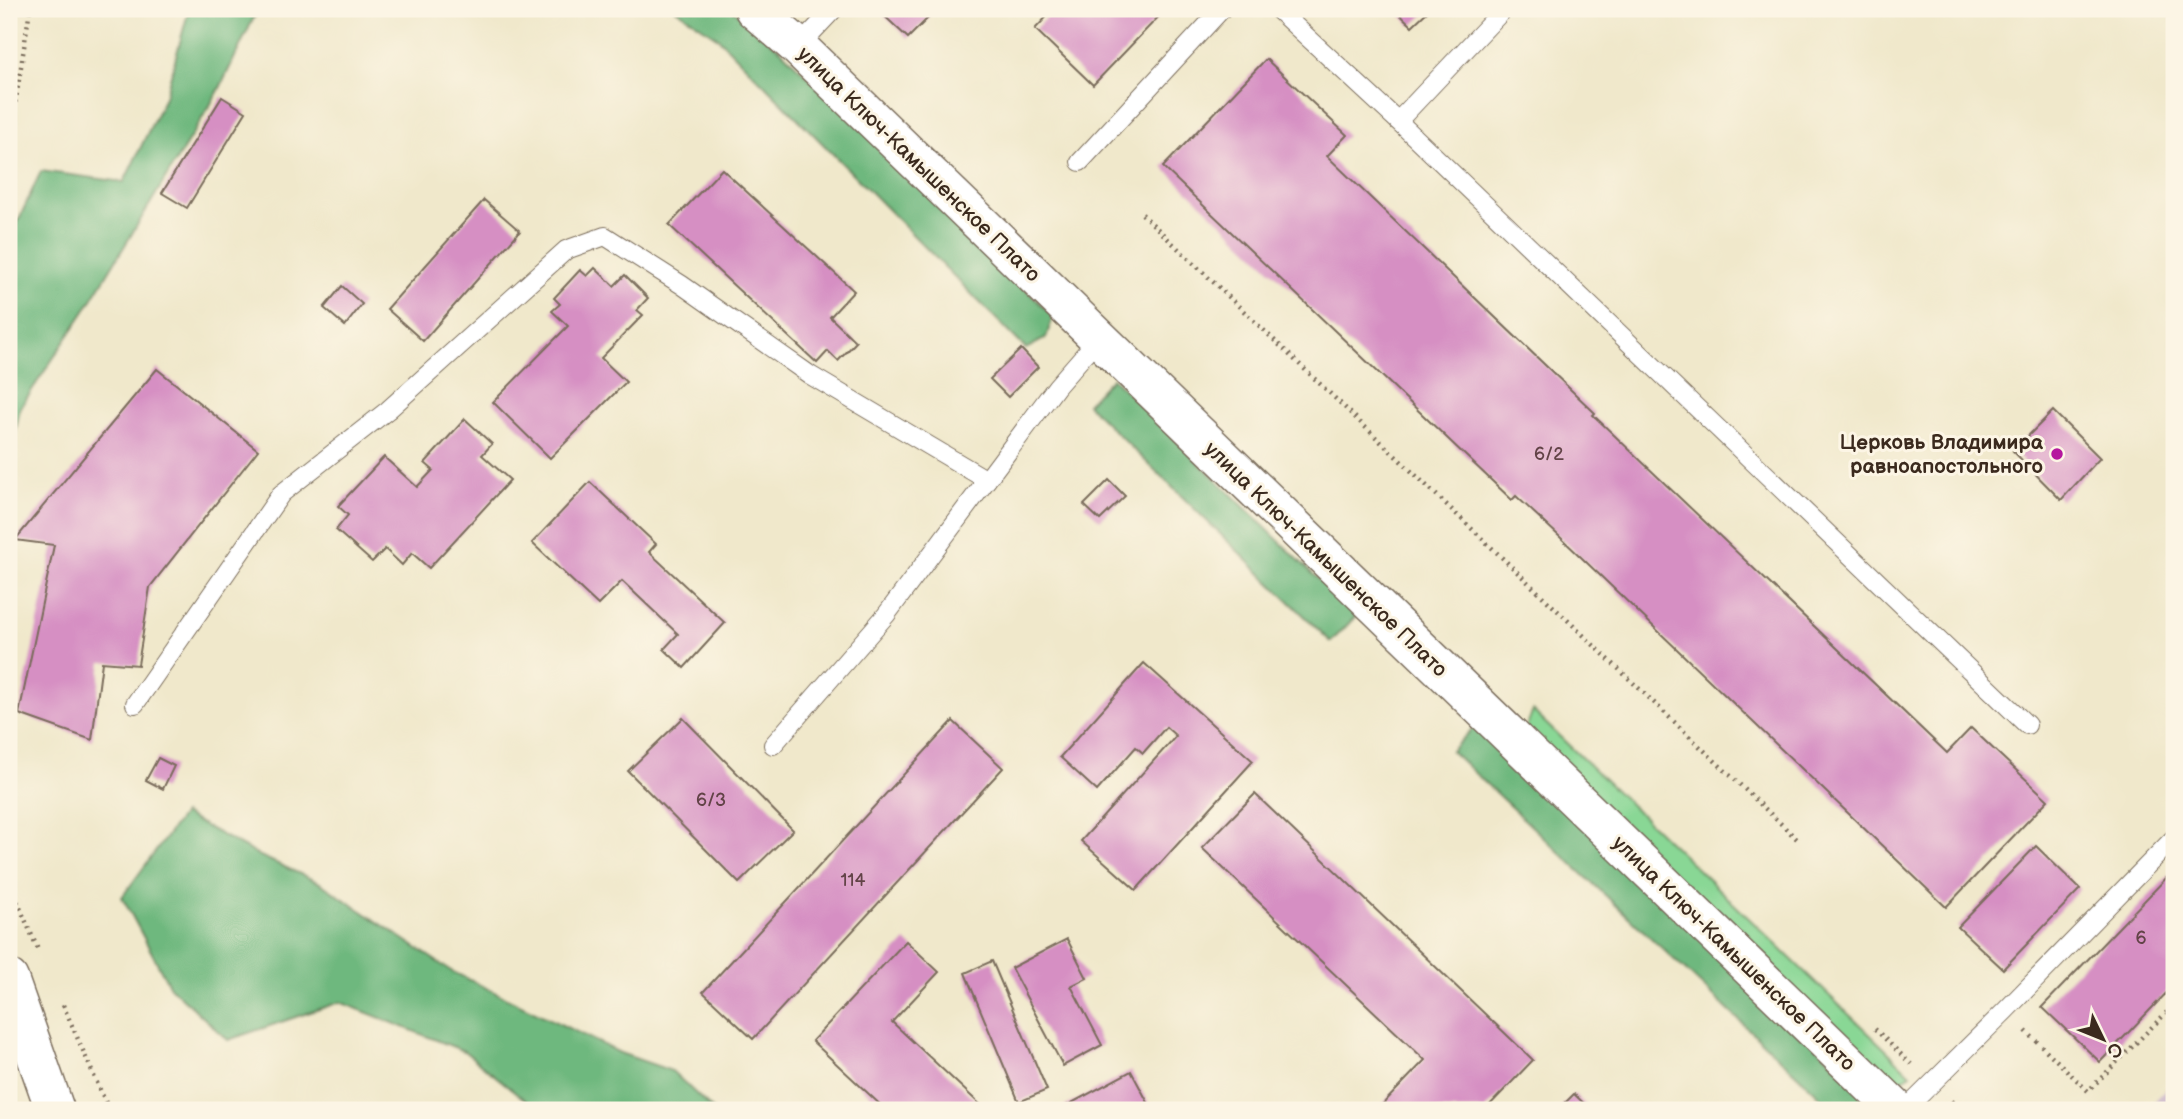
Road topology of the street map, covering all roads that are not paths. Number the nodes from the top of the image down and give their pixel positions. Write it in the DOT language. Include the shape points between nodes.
graph roads {
  1 [pos="754,9"];
  2 [pos="834,9"];
  3 [pos="1222,9"];
  4 [pos="1277,9"];
  5 [pos="1504,9"];
  6 [pos="798,47"];
  7 [pos="1398,121"];
  8 [pos="1080,162"];
  9 [pos="1099,338"];
  10 [pos="987,480"];
  11 [pos="135,704"];
  12 [pos="2027,725"];
  13 [pos="773,744"];
  14 [pos="2174,838"];
  15 [pos="9,979"];
  16 [pos="55,1110"];
  17 [pos="1897,1110"];
  18 [pos="1905,1110"];
  1 -- 6 [label="street, улица Ключ-Камышенское Плато"];
  2 -- 6 [label="lane"];
  3 -- 8 [label="lane"];
  4 -- 7 [label="lane"];
  5 -- 7 [label="lane"];
  6 -- 9 [label="street, улица Ключ-Камышенское Плато"];
  7 -- 12 [label="lane"];
  9 -- 10 [label="lane"];
  9 -- 17 [label="street, улица Ключ-Камышенское Плато"];
  10 -- 11 [label="lane" via="810,375 605,236 566,250 388,410 281,494"];
  10 -- 13 [label="lane" via="886,615"];
  14 -- 18 [label="lane"];
  15 -- 16 [label="street"];
}
